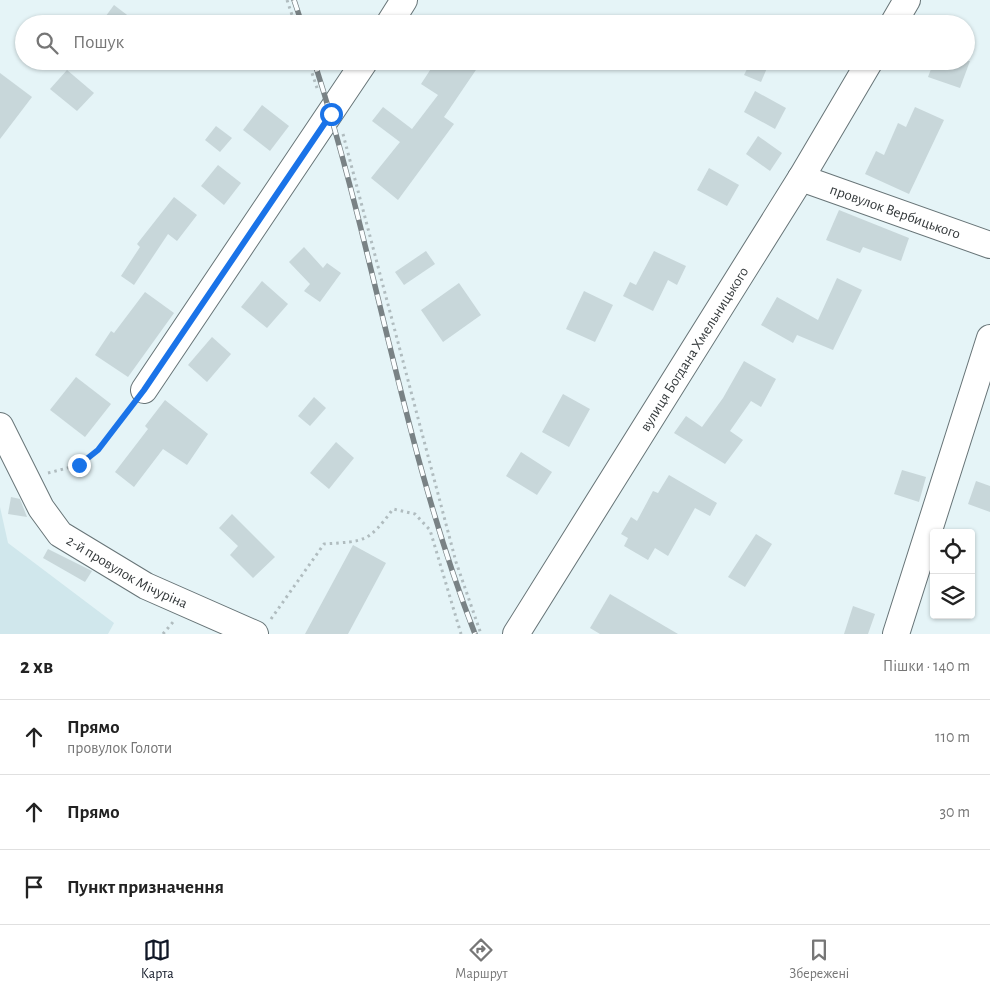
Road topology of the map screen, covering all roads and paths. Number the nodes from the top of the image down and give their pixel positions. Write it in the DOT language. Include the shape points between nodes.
graph roads {
  1 [pos="287,0"];
  2 [pos="404,0"];
  3 [pos="907,0"];
  4 [pos="292,15"];
  5 [pos="395,15"];
  6 [pos="898,15"];
  7 [pos="311,70"];
  8 [pos="358,70"];
  9 [pos="865,70"];
  10 [pos="331,114"];
  11 [pos="801,178"];
  12 [pos="990,245"];
  13 [pos="990,338"];
  14 [pos="144,390"];
  15 [pos="0,426"];
  16 [pos="26,478"];
  17 [pos="260,630"];
  18 [pos="461,634"];
  19 [pos="481,634"];
  20 [pos="516,634"];
  21 [pos="896,634"];
  1 -- 4 [label="path"];
  2 -- 5 [label="street"];
  3 -- 6 [label="street"];
  7 -- 10 [label="path" via="324,108"];
  8 -- 10 [label="street"];
  9 -- 11 [label="street, вулиця Богдана Хмельницького"];
  10 -- 14 [label="street"];
  10 -- 19 [label="path" via="339,120 456,562"];
  11 -- 12 [label="street, провулок Вербицького"];
  11 -- 20 [label="street, вулиця Богдана Хмельницького"];
  13 -- 21 [label="street"];
  14 -- 16 [label="path" via="98,450 79,465"];
  15 -- 16 [label="street, 2-й провулок Мічуріна"];
  16 -- 17 [label="street, 2-й провулок Мічуріна" via="41,508 60,534 146,586"];
  17 -- 18 [label="path" via="324,544 361,541 378,530 393,509 415,514 430,530"];
}
